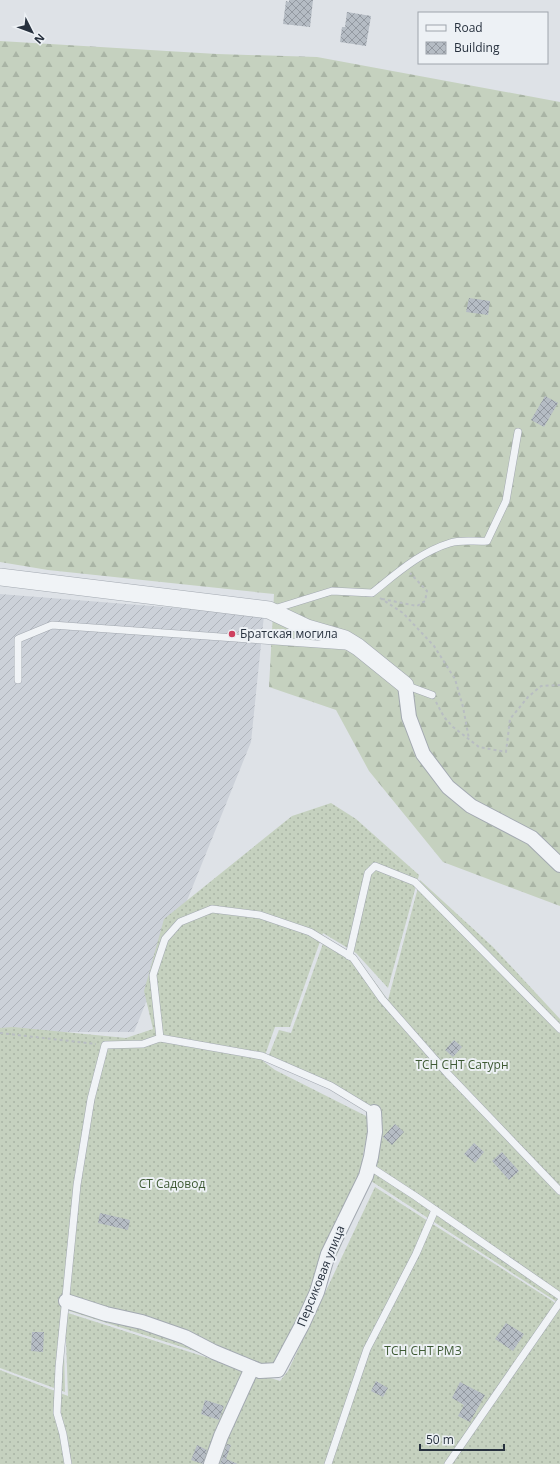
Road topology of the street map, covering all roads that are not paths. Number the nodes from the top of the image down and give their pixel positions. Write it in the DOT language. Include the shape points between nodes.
graph roads {
  1 [pos="518,432"];
  2 [pos="0,577"];
  3 [pos="270,610"];
  4 [pos="358,647"];
  5 [pos="18,680"];
  6 [pos="405,684"];
  7 [pos="432,695"];
  8 [pos="560,865"];
  9 [pos="349,956"];
  10 [pos="560,1029"];
  11 [pos="160,1038"];
  12 [pos="374,1112"];
  13 [pos="369,1166"];
  14 [pos="560,1191"];
  15 [pos="435,1210"];
  16 [pos="560,1296"];
  17 [pos="66,1301"];
  18 [pos="560,1302"];
  19 [pos="252,1368"];
  20 [pos="68,1464"];
  21 [pos="211,1464"];
  22 [pos="328,1464"];
  23 [pos="448,1464"];
  1 -- 3 [label="lane" via="506,501 487,541 451,542 427,552 372,593 332,592"];
  2 -- 3 [label="street"];
  3 -- 4 [label="street"];
  4 -- 5 [label="lane" via="52,625 18,639"];
  4 -- 6 [label="street"];
  6 -- 7 [label="lane"];
  6 -- 8 [label="street" via="409,717 423,754 448,787 471,806 532,838"];
  9 -- 10 [label="lane" via="368,872 375,866 415,882"];
  9 -- 11 [label="lane" via="310,932 260,915 212,909 180,922 165,939 153,975"];
  9 -- 14 [label="lane" via="354,958 382,999 446,1073"];
  11 -- 12 [label="lane" via="262,1056 331,1086"];
  11 -- 17 [label="lane" via="143,1044 105,1045 91,1099 78,1177"];
  12 -- 13 [label="street, Персиковая улица" via="375,1132"];
  13 -- 15 [label="lane"];
  13 -- 19 [label="street, Персиковая улица" via="328,1254 317,1292 302,1326 278,1370 260,1371"];
  15 -- 16 [label="lane"];
  15 -- 22 [label="lane" via="416,1254 367,1349"];
  17 -- 19 [label="street" via="185,1337"];
  17 -- 20 [label="lane" via="57,1413"];
  18 -- 23 [label="lane"];
  19 -- 21 [label="street"];
}
